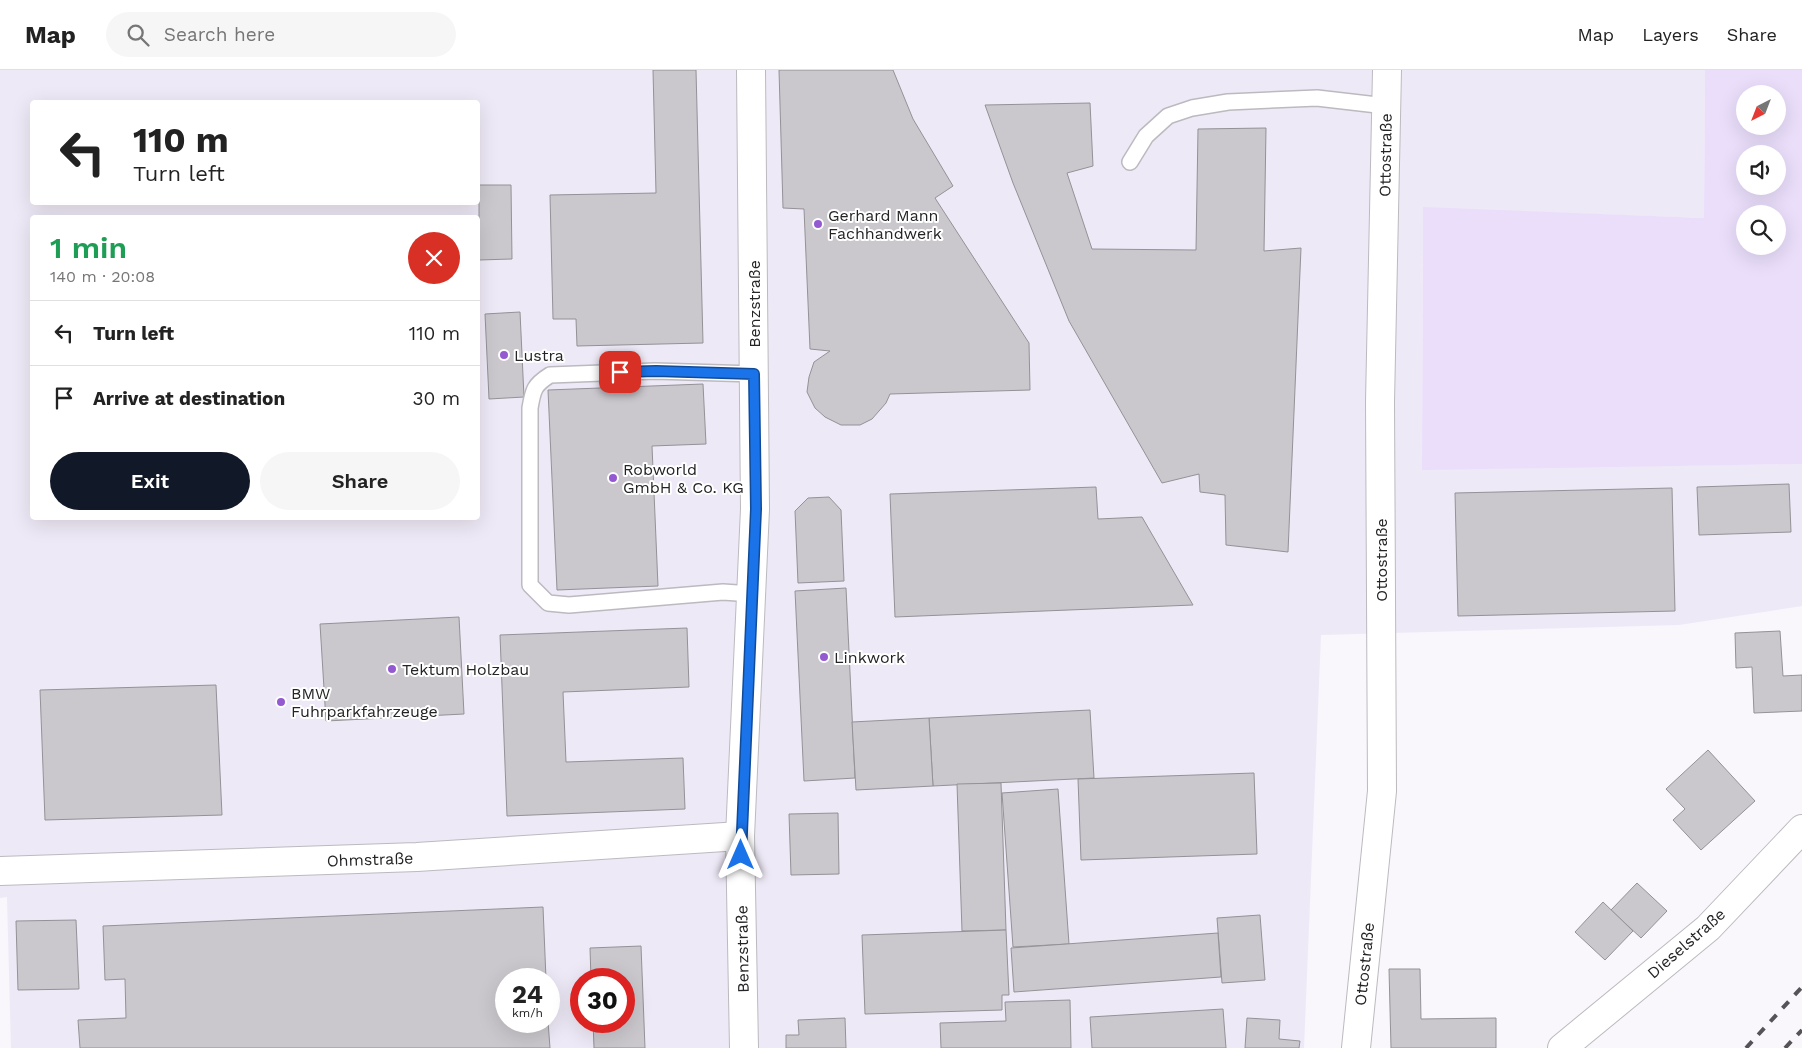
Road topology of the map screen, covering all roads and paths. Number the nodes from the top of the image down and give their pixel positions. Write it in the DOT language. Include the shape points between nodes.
graph roads {
  1 [pos="751,70"];
  2 [pos="1387,70"];
  3 [pos="1386,106"];
  4 [pos="1130,162"];
  5 [pos="754,374"];
  6 [pos="752,594"];
  7 [pos="1802,829"];
  8 [pos="740,836"];
  9 [pos="0,871"];
  10 [pos="744,1048"];
  11 [pos="1356,1048"];
  12 [pos="1562,1048"];
  1 -- 5 [label="street, Benzstraße"];
  2 -- 3 [label="street, Ottostraße"];
  3 -- 4 [label="lane" via="1317,98 1228,102 1192,108 1168,116 1146,136"];
  3 -- 11 [label="street, Ottostraße" via="1380,402 1382,791"];
  5 -- 6 [label="street, Benzstraße" via="756,509"];
  5 -- 6 [label="lane" via="656,371 550,375 537,384 530,408 530,584 548,603 569,605 723,592"];
  6 -- 8 [label="street, Benzstraße"];
  7 -- 12 [label="street, Dieselstraße" via="1708,928"];
  8 -- 9 [label="street, Ohmstraße" via="418,857"];
  8 -- 10 [label="street, Benzstraße"];
}
